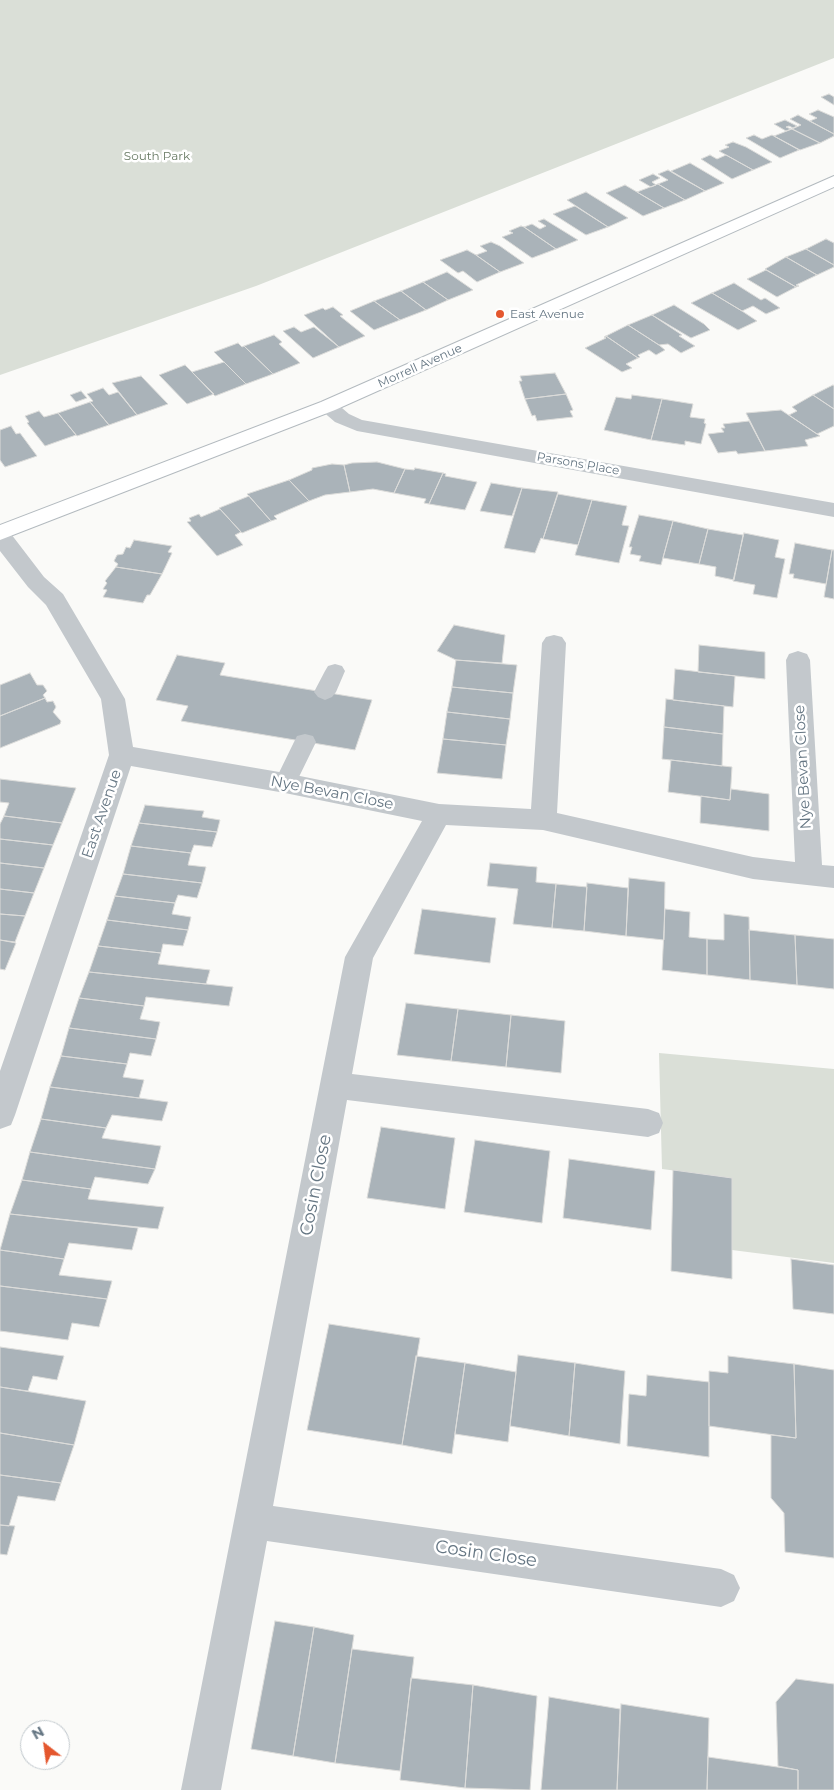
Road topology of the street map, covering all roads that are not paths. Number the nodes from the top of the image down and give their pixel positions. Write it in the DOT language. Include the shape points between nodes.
graph roads {
  1 [pos="834,181"];
  2 [pos="328,406"];
  3 [pos="834,490"];
  4 [pos="807,506"];
  5 [pos="834,510"];
  6 [pos="0,534"];
  7 [pos="554,643"];
  8 [pos="798,660"];
  9 [pos="335,671"];
  10 [pos="324,692"];
  11 [pos="305,742"];
  12 [pos="122,755"];
  13 [pos="285,783"];
  14 [pos="439,814"];
  15 [pos="543,820"];
  16 [pos="821,875"];
  17 [pos="335,1085"];
  18 [pos="0,1115"];
  19 [pos="648,1123"];
  20 [pos="252,1521"];
  21 [pos="720,1588"];
  22 [pos="200,1790"];
  1 -- 2 [label="street, Morrell Avenue"];
  2 -- 4 [label="street, Parsons Place" via="342,418 357,424"];
  2 -- 6 [label="street, Morrell Avenue"];
  3 -- 4 [label="street"];
  4 -- 5 [label="street, Parsons Place"];
  6 -- 12 [label="street, East Avenue" via="36,582 55,600 113,699"];
  7 -- 15 [label="street"];
  8 -- 16 [label="street, Nye Bevan Close"];
  9 -- 10 [label="lane"];
  11 -- 13 [label="lane"];
  12 -- 13 [label="street, Nye Bevan Close"];
  12 -- 18 [label="street, East Avenue"];
  13 -- 14 [label="street, Nye Bevan Close"];
  14 -- 15 [label="street, Nye Bevan Close"];
  14 -- 17 [label="street, Cosin Close" via="359,957"];
  15 -- 16 [label="street, Nye Bevan Close" via="753,868"];
  17 -- 19 [label="street"];
  17 -- 20 [label="street, Cosin Close"];
  20 -- 21 [label="street, Cosin Close"];
  20 -- 22 [label="street, Cosin Close"];
}
